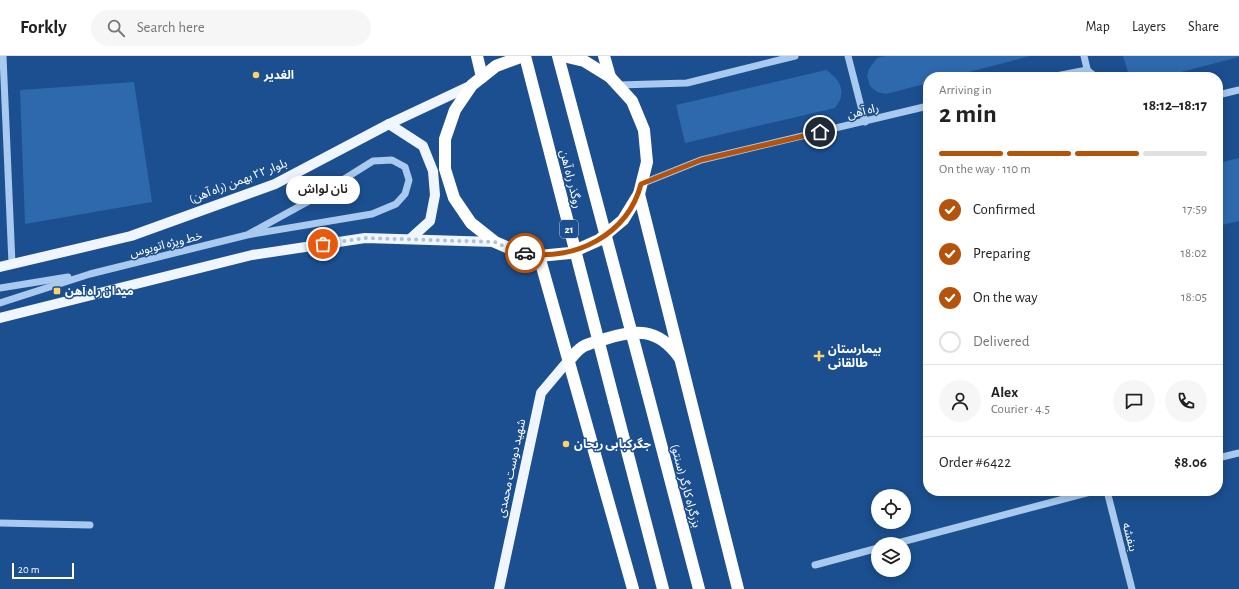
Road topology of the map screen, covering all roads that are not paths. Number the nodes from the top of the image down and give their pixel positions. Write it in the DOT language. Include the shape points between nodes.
graph roads {
  1 [pos="3,56"];
  2 [pos="477,56"];
  3 [pos="524,56"];
  4 [pos="558,56"];
  5 [pos="563,56"];
  6 [pos="604,56"];
  7 [pos="795,56"];
  8 [pos="848,56"];
  9 [pos="1084,56"];
  10 [pos="1088,72"];
  11 [pos="477,81"];
  12 [pos="614,81"];
  13 [pos="1239,90"];
  14 [pos="1223,95"];
  15 [pos="923,107"];
  16 [pos="865,122"];
  17 [pos="389,124"];
  18 [pos="640,189"];
  19 [pos="246,235"];
  20 [pos="410,239"];
  21 [pos="495,242"];
  22 [pos="539,256"];
  23 [pos="12,264"];
  24 [pos="0,267"];
  25 [pos="90,274"];
  26 [pos="0,288"];
  27 [pos="0,303"];
  28 [pos="0,318"];
  29 [pos="568,361"];
  30 [pos="682,361"];
  31 [pos="647,391"];
  32 [pos="1239,453"];
  33 [pos="1223,457"];
  34 [pos="1075,496"];
  35 [pos="1108,496"];
  36 [pos="0,523"];
  37 [pos="90,524"];
  38 [pos="911,539"];
  39 [pos="871,550"];
  40 [pos="815,565"];
  41 [pos="499,589"];
  42 [pos="633,589"];
  43 [pos="662,589"];
  44 [pos="699,589"];
  45 [pos="738,589"];
  46 [pos="1132,589"];
  1 -- 23 [label="street"];
  2 -- 11 [label="highway"];
  3 -- 11 [label="highway, 21" via="496,66"];
  3 -- 43 [label="highway, روگذر راه آهن / 21, bridge"];
  4 -- 31 [label="highway, روگذر راه آهن, bridge"];
  5 -- 12 [label="highway, 21" via="584,61"];
  6 -- 12 [label="highway"];
  7 -- 12 [label="street" via="687,83"];
  8 -- 16 [label="street"];
  9 -- 10 [label="street"];
  11 -- 17 [label="main road, بلوار ۲۲ بهمن (راه آهن)"];
  11 -- 21 [label="highway, 21" via="455,110 445,138 445,169 454,198 471,223"];
  12 -- 18 [label="highway, 21" via="632,101 644,130 647,162"];
  13 -- 14 [label="street"];
  15 -- 16 [label="street, راه آهن"];
  16 -- 18 [label="street, راه آهن" via="701,160"];
  17 -- 20 [label="main road" via="423,146 433,171 435,195 430,221"];
  17 -- 23 [label="main road, بلوار ۲۲ بهمن (راه آهن)" via="275,184 130,236"];
  18 -- 22 [label="highway, 21" via="623,220 599,240 570,252"];
  18 -- 30 [label="highway"];
  19 -- 19 [label="street" via="372,214 396,204 405,194 409,180 405,167 392,160 373,161 309,201"];
  19 -- 25 [label="street, خط ویژه اتوبوس"];
  20 -- 21 [label="main road"];
  20 -- 28 [label="main road" via="366,238 252,255"];
  21 -- 22 [label="highway, 21" via="516,252"];
  22 -- 29 [label="highway"];
  23 -- 24 [label="main road, بلوار ۲۲ بهمن (راه آهن)"];
  25 -- 26 [label="street, خط ویژه اتوبوس"];
  25 -- 27 [label="street, خط ویژه اتوبوس"];
  29 -- 30 [label="highway" via="583,346 614,336 643,332 670,345"];
  29 -- 41 [label="main road, شهید دوست محمدی" via="541,393"];
  29 -- 42 [label="highway"];
  30 -- 45 [label="highway"];
  31 -- 44 [label="highway, بزرگراه کارگر (سنتو)"];
  32 -- 33 [label="street"];
  34 -- 38 [label="street"];
  35 -- 46 [label="street, بنفشه"];
  36 -- 37 [label="street"];
  39 -- 40 [label="street"];
}
